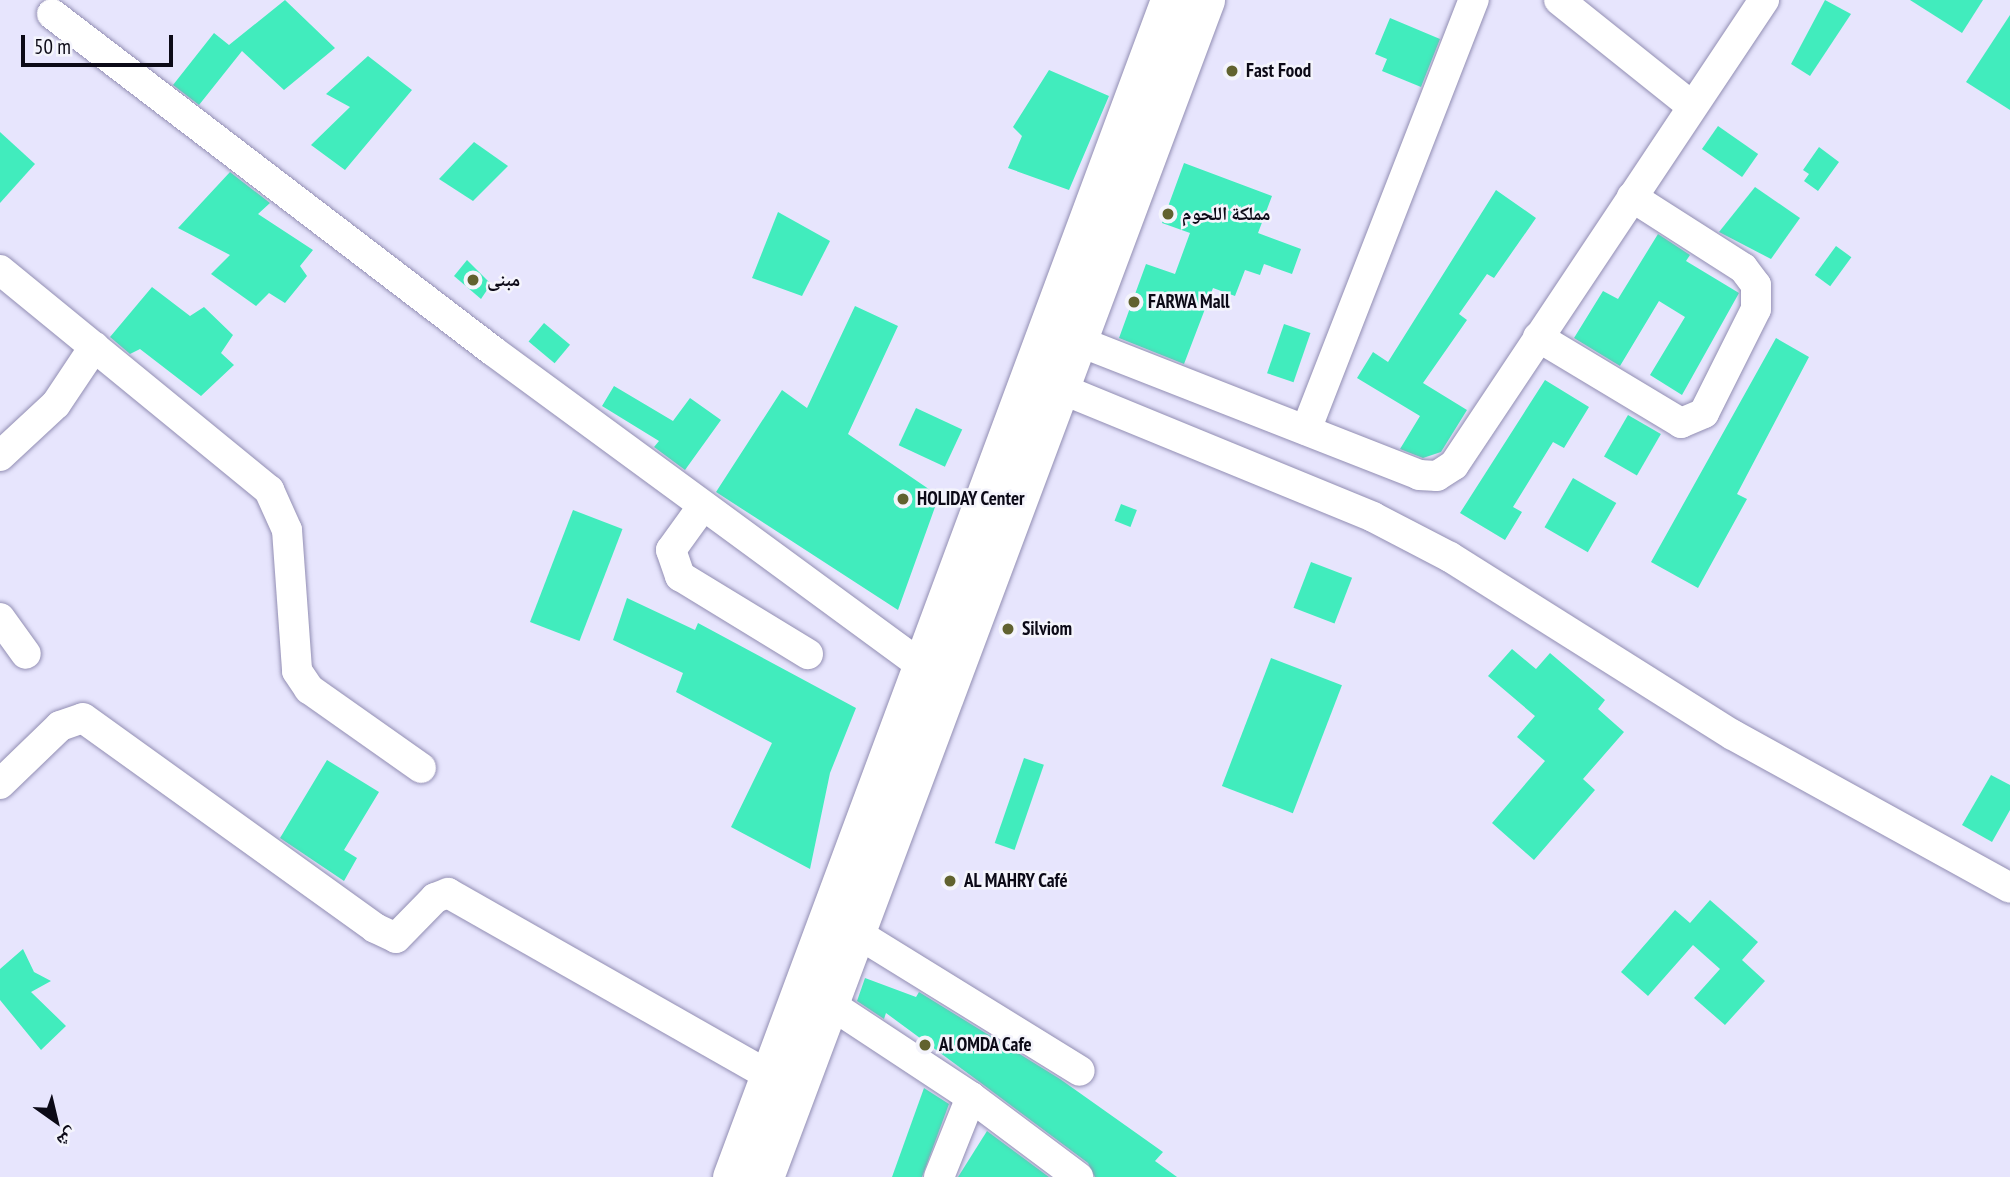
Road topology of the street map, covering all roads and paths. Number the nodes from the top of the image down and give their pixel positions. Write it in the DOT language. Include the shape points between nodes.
graph roads {
  1 [pos="1169,0"];
  2 [pos="1206,0"];
  3 [pos="1474,0"];
  4 [pos="1559,0"];
  5 [pos="1764,0"];
  6 [pos="52,14"];
  7 [pos="1692,106"];
  8 [pos="1632,197"];
  9 [pos="0,270"];
  10 [pos="1063,335"];
  11 [pos="1538,337"];
  12 [pos="94,347"];
  13 [pos="1046,383"];
  14 [pos="1306,430"];
  15 [pos="0,456"];
  16 [pos="702,507"];
  17 [pos="0,618"];
  18 [pos="26,654"];
  19 [pos="808,654"];
  20 [pos="921,665"];
  21 [pos="421,768"];
  22 [pos="0,784"];
  23 [pos="2010,888"];
  24 [pos="855,932"];
  25 [pos="830,1004"];
  26 [pos="1080,1071"];
  27 [pos="768,1075"];
  28 [pos="971,1097"];
  29 [pos="731,1177"];
  30 [pos="765,1177"];
  31 [pos="939,1177"];
  32 [pos="1078,1177"];
  1 -- 10 [label="main road"];
  2 -- 10 [label="main road"];
  3 -- 14 [label="street"];
  4 -- 7 [label="street"];
  5 -- 7 [label="street"];
  6 -- 16 [label="street"];
  7 -- 8 [label="street"];
  8 -- 11 [label="street"];
  8 -- 11 [label="street" via="1743,268 1756,285 1756,309 1704,413 1681,423"];
  9 -- 12 [label="street"];
  10 -- 13 [label="main road"];
  10 -- 14 [label="street"];
  11 -- 14 [label="street" via="1454,465 1437,476"];
  12 -- 15 [label="street" via="64,395"];
  12 -- 21 [label="street" via="268,490 287,530 297,671 309,689"];
  13 -- 20 [label="main road"];
  13 -- 23 [label="street" via="1373,517 1450,557 1733,735"];
  13 -- 24 [label="main road"];
  16 -- 19 [label="street" via="671,550 680,576"];
  16 -- 20 [label="street"];
  17 -- 18 [label="street"];
  20 -- 27 [label="main road"];
  22 -- 27 [label="street" via="60,726 83,718 375,928 396,938 435,898 448,893"];
  24 -- 25 [label="main road"];
  24 -- 26 [label="street"];
  25 -- 28 [label="street"];
  25 -- 30 [label="main road"];
  27 -- 29 [label="main road"];
  28 -- 31 [label="street"];
  28 -- 32 [label="street"];
}
